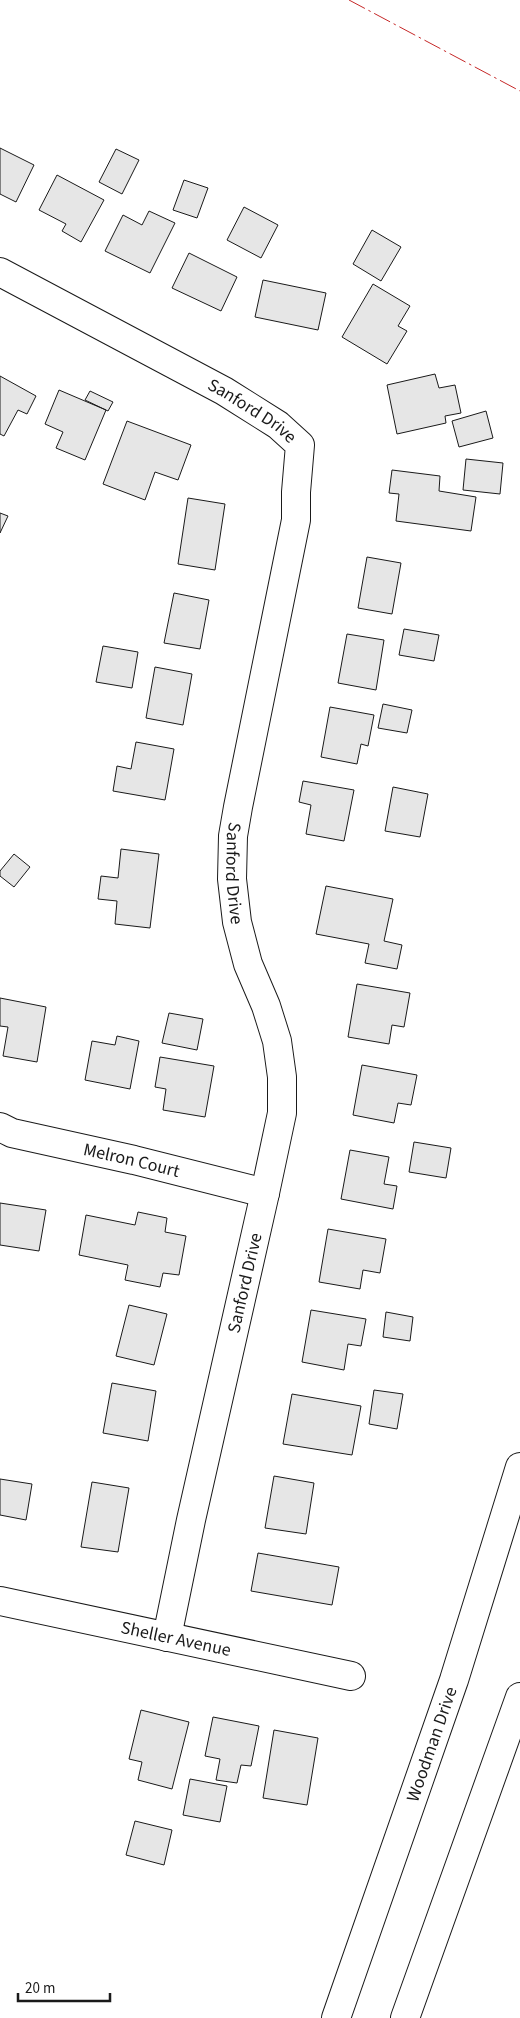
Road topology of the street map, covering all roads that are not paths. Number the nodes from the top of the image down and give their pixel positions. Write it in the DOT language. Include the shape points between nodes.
graph roads {
  1 [pos="0,272"];
  2 [pos="0,1127"];
  3 [pos="265,1193"];
  4 [pos="520,1467"];
  5 [pos="0,1601"];
  6 [pos="166,1637"];
  7 [pos="351,1676"];
  8 [pos="520,1697"];
  9 [pos="338,2018"];
  10 [pos="405,2018"];
  1 -- 3 [label="street, Sanford Drive" via="224,391 278,425 300,444 296,520 233,836 232,879 237,922 248,964 277,1041 282,1077 282,1113"];
  2 -- 3 [label="street, Melron Court"];
  3 -- 6 [label="street, Sanford Drive"];
  4 -- 9 [label="street, Woodman Drive" via="451,1689"];
  5 -- 6 [label="street, Sheller Avenue"];
  6 -- 7 [label="street, Sheller Avenue"];
  8 -- 10 [label="street"];
}
